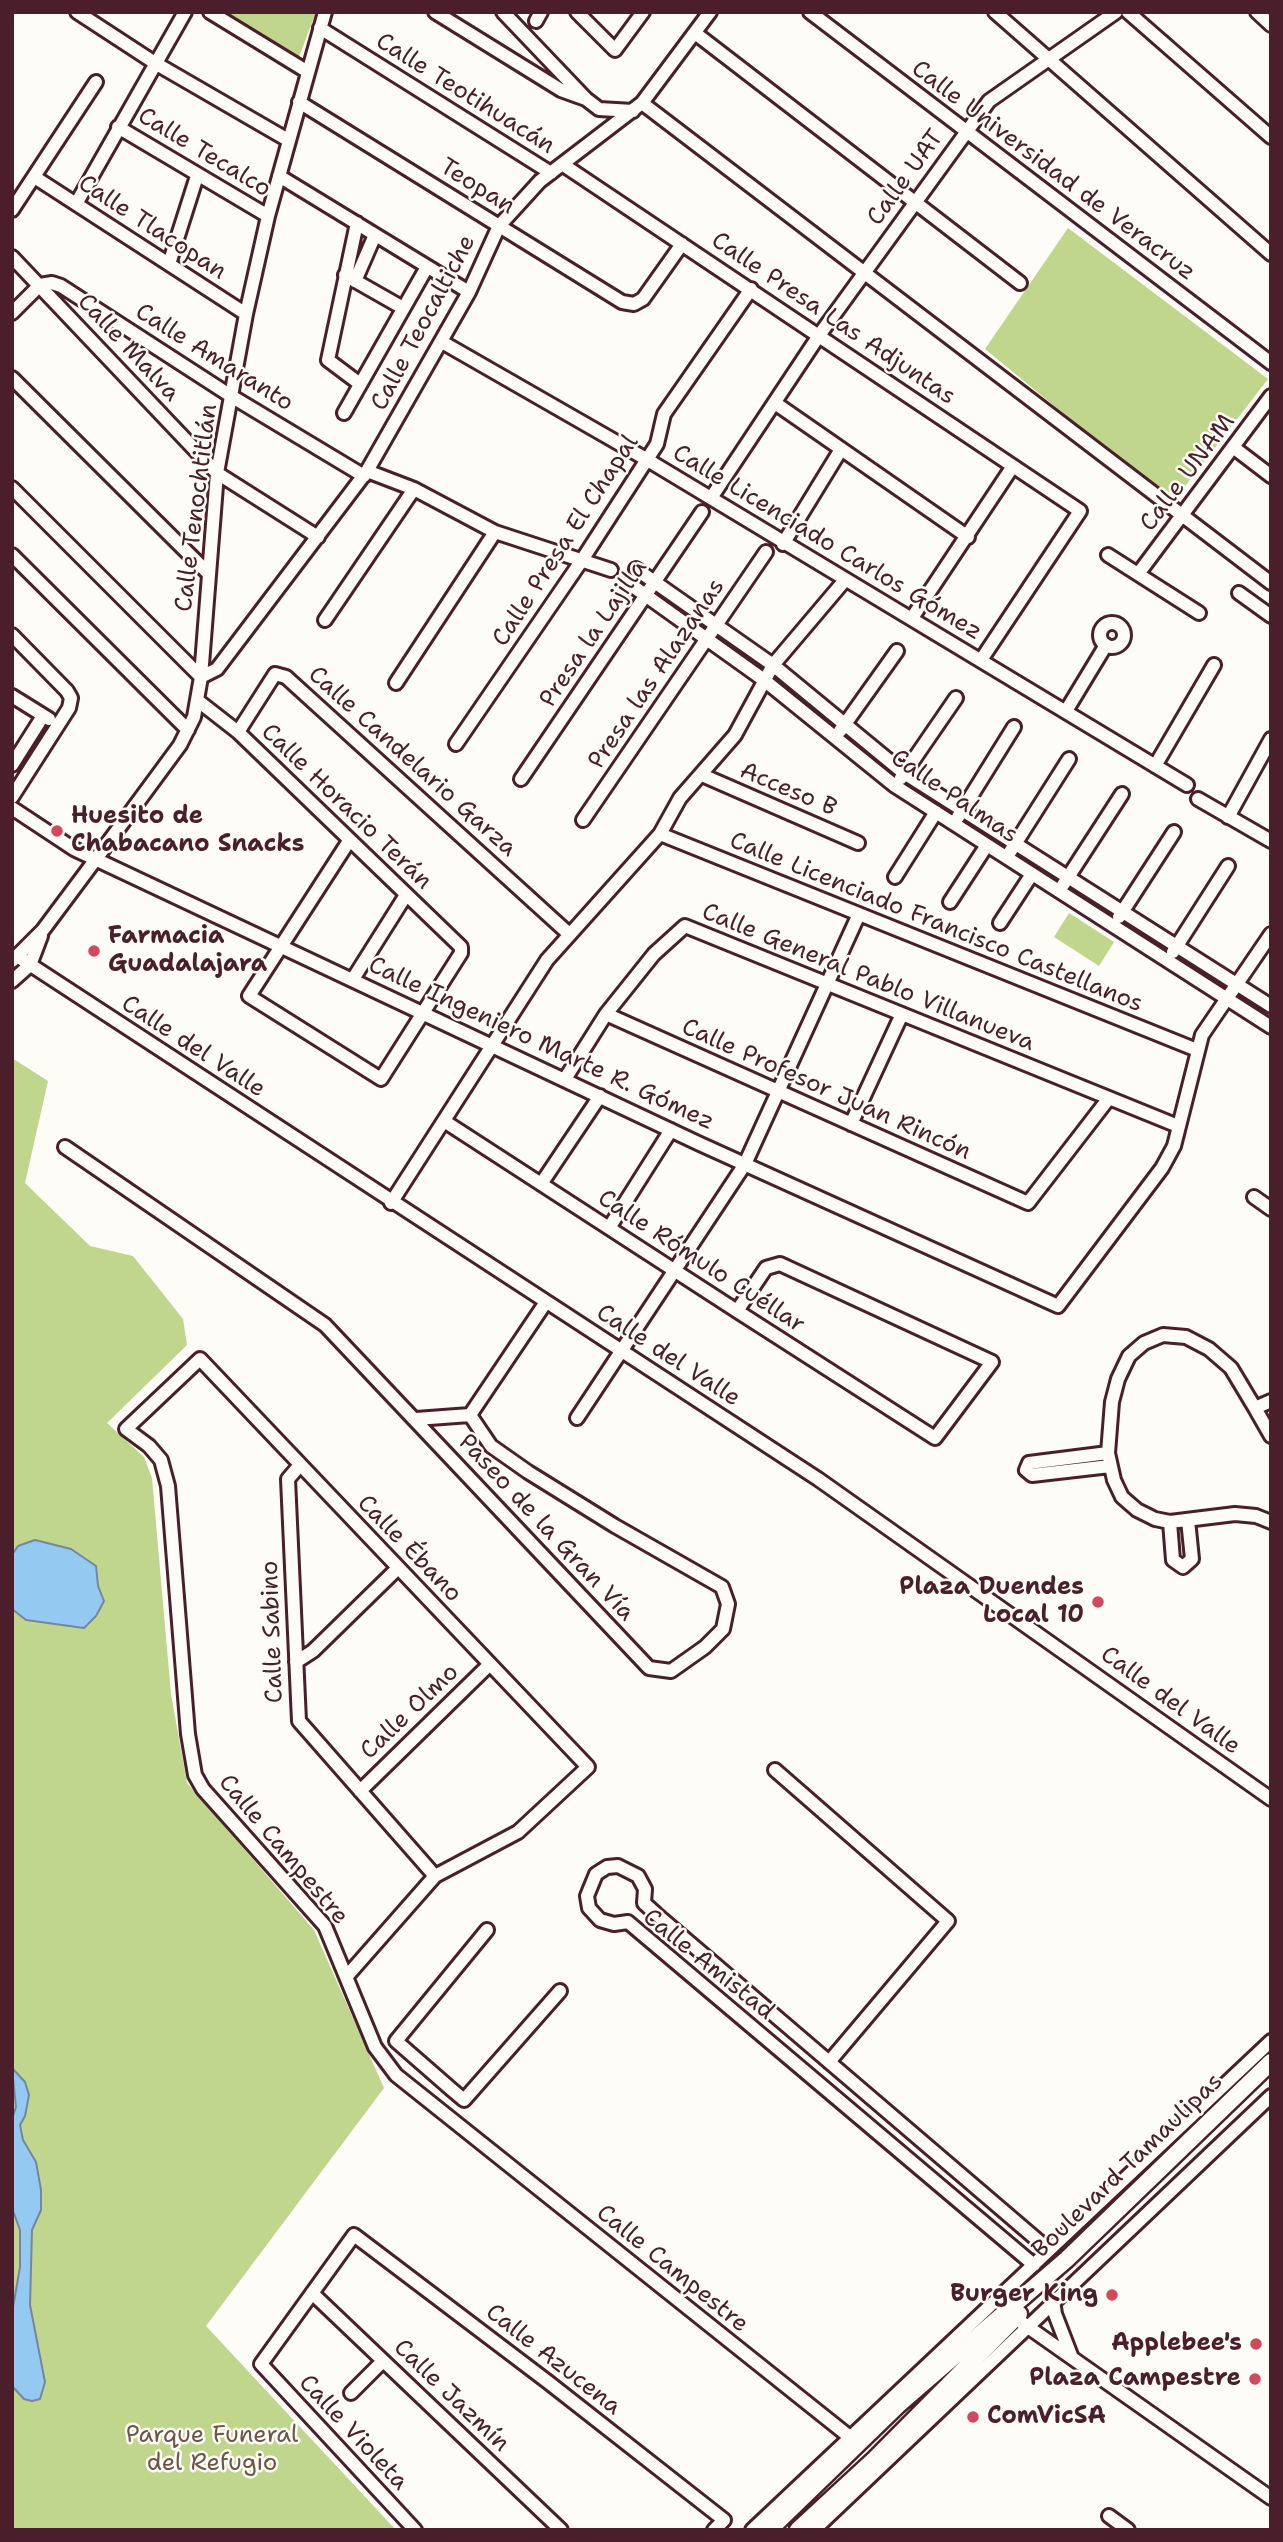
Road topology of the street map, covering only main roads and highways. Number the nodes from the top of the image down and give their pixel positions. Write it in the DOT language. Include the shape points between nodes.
graph roads {
  1 [pos="1271,2062"];
  2 [pos="1271,2076"];
  3 [pos="1016,2319"];
  4 [pos="935,2364"];
  5 [pos="919,2411"];
  6 [pos="773,2520"];
  7 [pos="798,2530"];
  1 -- 3 [label="main road, Boulevard Tamaulipas" via="1067,2259"];
  2 -- 3 [label="main road, Boulevard Tamaulipas" via="1088,2260"];
  3 -- 4 [label="main road, Boulevard Tamaulipas"];
  3 -- 5 [label="main road, Boulevard Tamaulipas"];
  4 -- 5 [label="main road" via="938,2386"];
  4 -- 6 [label="main road, Boulevard Tamaulipas" via="898,2405"];
  5 -- 7 [label="main road, Boulevard Tamaulipas"];
}
